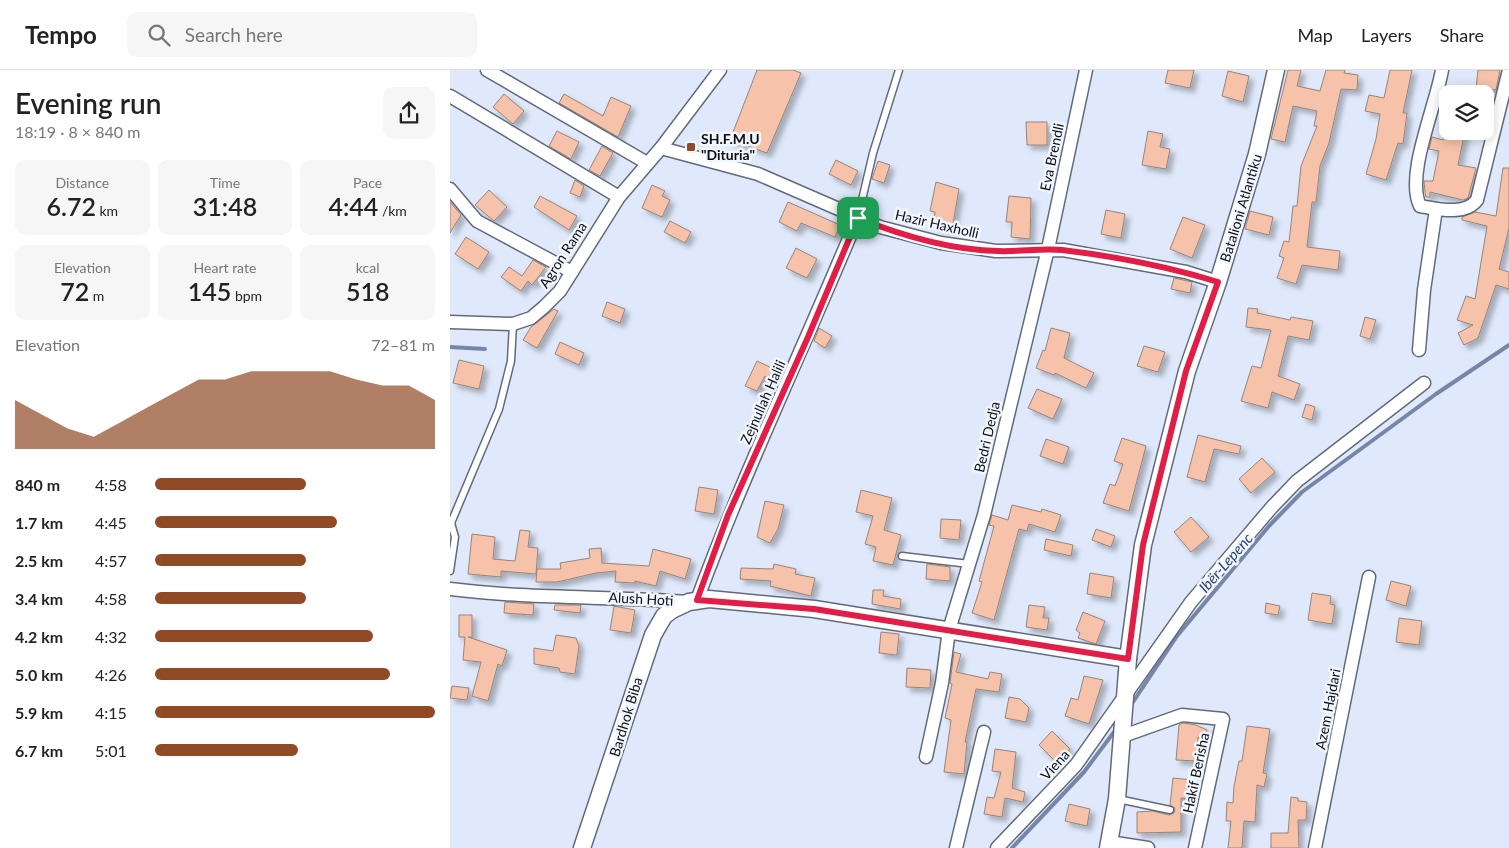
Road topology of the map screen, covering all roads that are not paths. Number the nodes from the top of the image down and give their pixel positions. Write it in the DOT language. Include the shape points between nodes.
graph roads {
  1 [pos="487,70"];
  2 [pos="720,70"];
  3 [pos="899,70"];
  4 [pos="1086,70"];
  5 [pos="1276,70"];
  6 [pos="1442,70"];
  7 [pos="1509,70"];
  8 [pos="450,96"];
  9 [pos="661,148"];
  10 [pos="647,164"];
  11 [pos="450,189"];
  12 [pos="619,197"];
  13 [pos="1420,206"];
  14 [pos="1436,209"];
  15 [pos="858,218"];
  16 [pos="1433,233"];
  17 [pos="1048,250"];
  18 [pos="572,272"];
  19 [pos="1218,282"];
  20 [pos="450,322"];
  21 [pos="513,324"];
  22 [pos="1419,350"];
  23 [pos="1424,383"];
  24 [pos="902,556"];
  25 [pos="969,564"];
  26 [pos="450,571"];
  27 [pos="1369,577"];
  28 [pos="450,589"];
  29 [pos="693,601"];
  30 [pos="949,630"];
  31 [pos="1128,659"];
  32 [pos="1127,699"];
  33 [pos="984,732"];
  34 [pos="1123,736"];
  35 [pos="926,757"];
  36 [pos="1117,799"];
  37 [pos="1170,810"];
  38 [pos="1108,845"];
  39 [pos="582,848"];
  40 [pos="956,848"];
  41 [pos="997,848"];
  42 [pos="1148,848"];
  43 [pos="1195,848"];
  44 [pos="1315,848"];
  1 -- 10 [label="street"];
  2 -- 9 [label="street, Agron Rama"];
  3 -- 15 [label="lane" via="873,153"];
  4 -- 17 [label="street, Eva Brendli"];
  5 -- 19 [label="street, Batalioni Atlantiku" via="1257,154"];
  6 -- 13 [label="street" via="1416,173 1415,189"];
  7 -- 14 [label="street" via="1477,200 1467,209"];
  8 -- 12 [label="street"];
  9 -- 10 [label="street, Agron Rama"];
  9 -- 15 [label="street, Hazir Haxholli" via="758,174"];
  10 -- 12 [label="street, Agron Rama"];
  11 -- 18 [label="street" via="477,221"];
  12 -- 18 [label="street, Agron Rama"];
  13 -- 14 [label="street"];
  13 -- 16 [label="street"];
  14 -- 16 [label="street"];
  15 -- 17 [label="street, Hazir Haxholli" via="880,227 974,249"];
  15 -- 29 [label="street, Zejnullah Halili"];
  16 -- 22 [label="street"];
  17 -- 19 [label="street, Hazir Haxholli" via="1186,272"];
  17 -- 25 [label="street, Bedri Dedja" via="984,515"];
  18 -- 21 [label="street, Agron Rama" via="544,307 531,318"];
  19 -- 31 [label="street, Batalioni Atlantiku" via="1186,371 1143,545"];
  20 -- 21 [label="street, Agron Rama"];
  21 -- 26 [label="lane" via="511,361 499,409 451,523 455,537"];
  23 -- 32 [label="street, Batalioni Atlantiku" via="1297,480 1192,602"];
  24 -- 25 [label="lane"];
  25 -- 30 [label="street, Bedri Dedja"];
  27 -- 44 [label="street, Azem Hajdari"];
  28 -- 29 [label="street, Alush Hoti" via="524,596"];
  29 -- 30 [label="street, Alush Hoti" via="814,609"];
  29 -- 39 [label="street, Bardhok Biba" via="664,616 653,635"];
  30 -- 31 [label="street, Alush Hoti"];
  30 -- 35 [label="street" via="942,683"];
  31 -- 32 [label="street, Batalioni Atlantiku"];
  32 -- 34 [label="street, Batalioni Atlantiku"];
  32 -- 41 [label="street, Viena" via="1076,765"];
  33 -- 40 [label="street"];
  34 -- 36 [label="street, Batalioni Atlantiku"];
  34 -- 43 [label="street, Hakif Berisha" via="1182,715 1223,719"];
  36 -- 37 [label="lane"];
  36 -- 38 [label="street, Batalioni Atlantiku"];
  38 -- 42 [label="street, Batalioni Atlantiku"];
}
